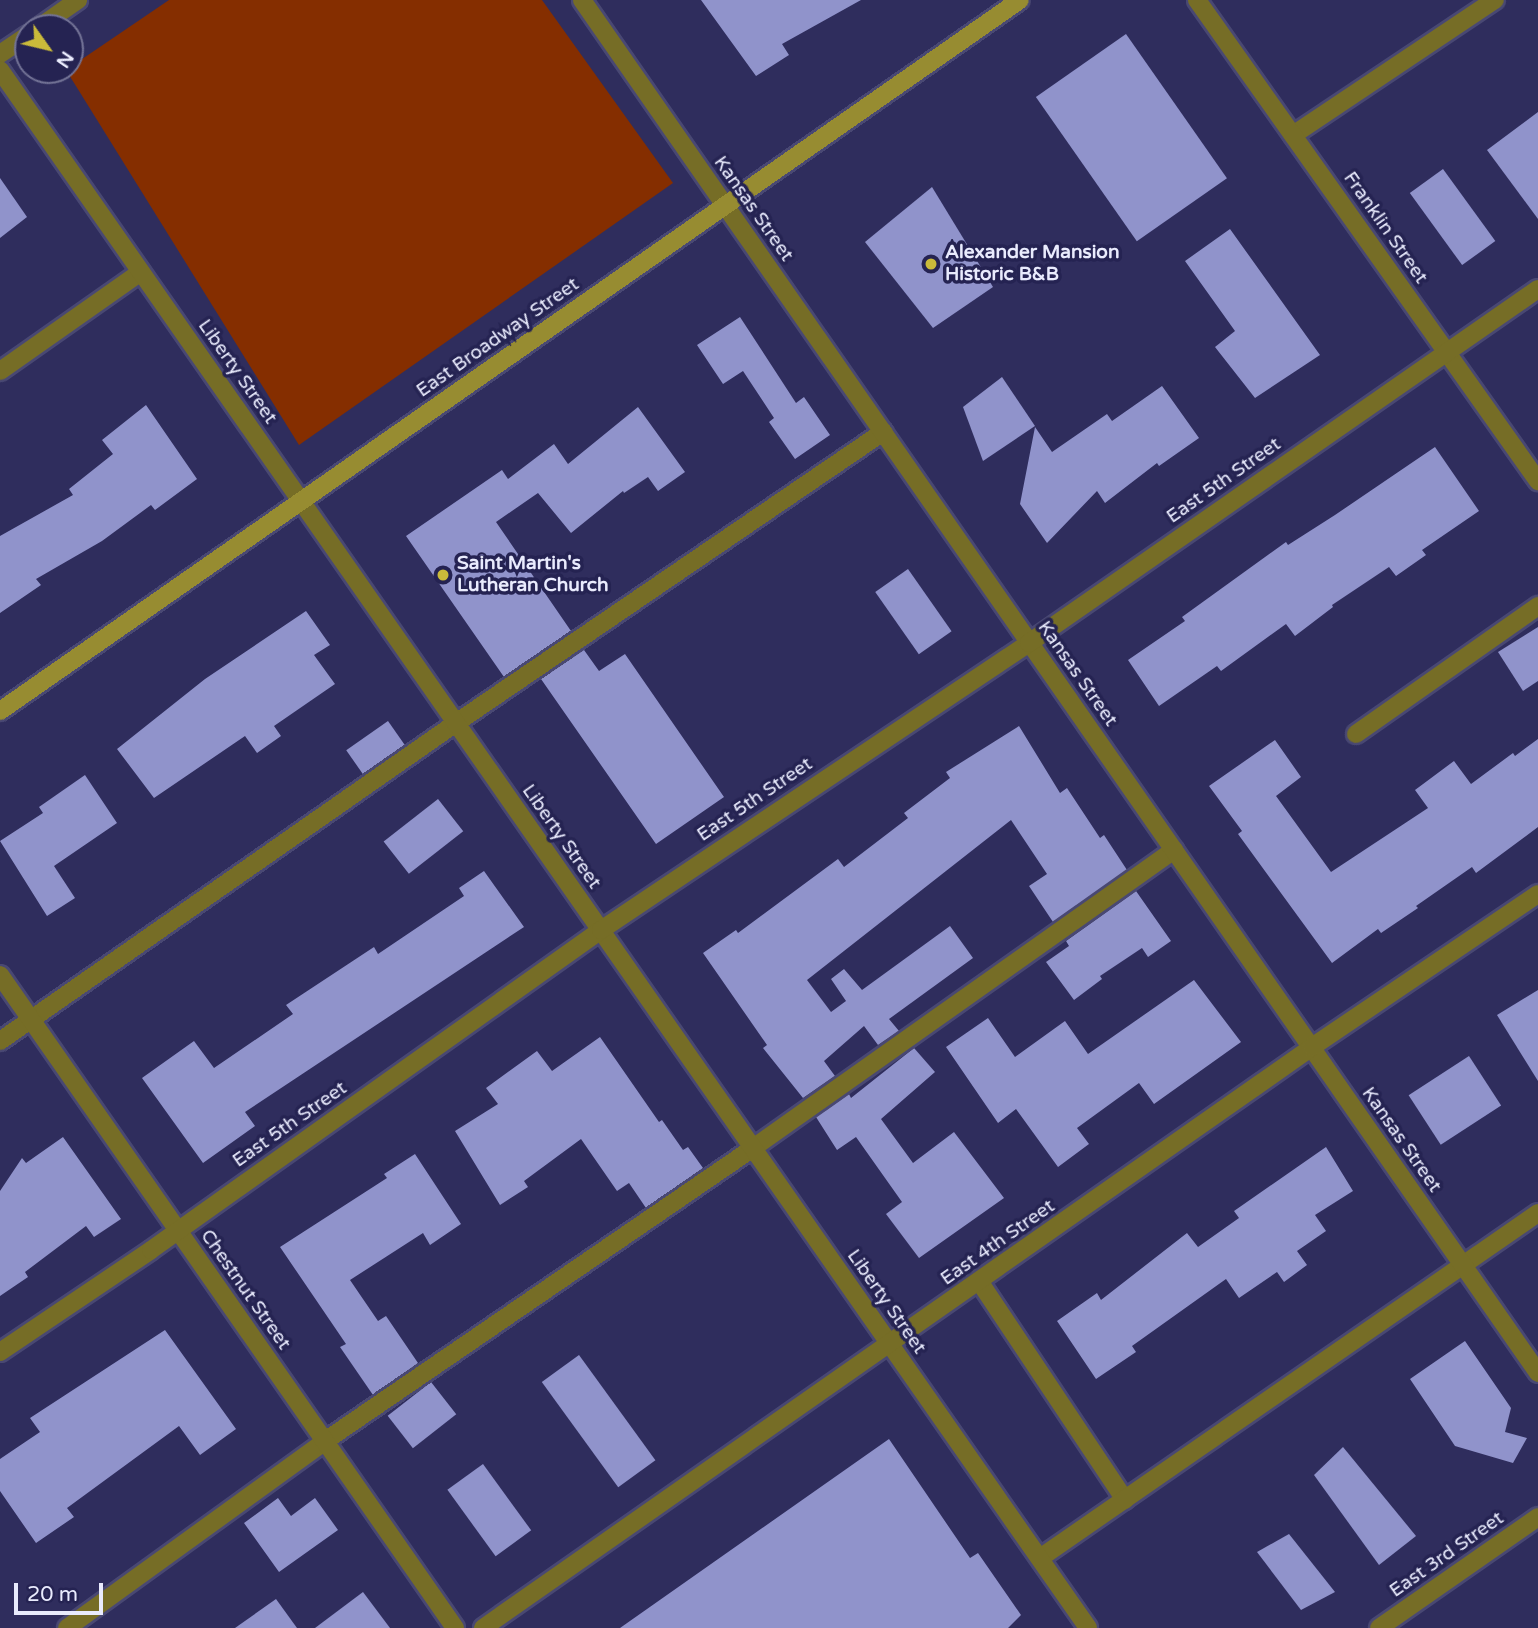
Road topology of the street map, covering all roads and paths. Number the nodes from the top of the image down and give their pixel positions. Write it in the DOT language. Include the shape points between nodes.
graph roads {
  1 [pos="78,0"];
  2 [pos="582,0"];
  3 [pos="1020,0"];
  4 [pos="1197,0"];
  5 [pos="1495,0"];
  6 [pos="58,14"];
  7 [pos="0,70"];
  8 [pos="1293,135"];
  9 [pos="726,206"];
  10 [pos="141,272"];
  11 [pos="1538,289"];
  12 [pos="1448,351"];
  13 [pos="0,371"];
  14 [pos="883,432"];
  15 [pos="1538,481"];
  16 [pos="301,502"];
  17 [pos="1538,606"];
  18 [pos="1029,643"];
  19 [pos="0,711"];
  20 [pos="456,723"];
  21 [pos="1356,734"];
  22 [pos="1174,850"];
  23 [pos="1538,894"];
  24 [pos="601,930"];
  25 [pos="0,975"];
  26 [pos="31,1020"];
  27 [pos="0,1041"];
  28 [pos="1312,1047"];
  29 [pos="753,1148"];
  30 [pos="1538,1213"];
  31 [pos="178,1230"];
  32 [pos="1464,1265"];
  33 [pos="979,1281"];
  34 [pos="890,1344"];
  35 [pos="0,1352"];
  36 [pos="1538,1373"];
  37 [pos="325,1441"];
  38 [pos="1125,1500"];
  39 [pos="1538,1517"];
  40 [pos="1040,1558"];
  41 [pos="67,1628"];
  42 [pos="456,1628"];
  43 [pos="483,1628"];
  44 [pos="1088,1628"];
  45 [pos="1380,1628"];
  1 -- 6 [label="street"];
  2 -- 9 [label="street, Kansas Street"];
  3 -- 9 [label="main road, East Broadway Street"];
  4 -- 8 [label="street, Franklin Street"];
  5 -- 8 [label="street"];
  7 -- 10 [label="street, Liberty Street"];
  8 -- 12 [label="street, Franklin Street"];
  9 -- 14 [label="street, Kansas Street"];
  9 -- 16 [label="main road, East Broadway Street"];
  10 -- 13 [label="street"];
  10 -- 16 [label="street, Liberty Street"];
  11 -- 12 [label="street, East 5th Street"];
  12 -- 15 [label="street, Franklin Street"];
  12 -- 18 [label="street, East 5th Street"];
  14 -- 18 [label="street, Kansas Street"];
  14 -- 20 [label="street"];
  16 -- 19 [label="main road, East Broadway Street"];
  16 -- 20 [label="street, Liberty Street"];
  17 -- 21 [label="street"];
  18 -- 22 [label="street, Kansas Street"];
  18 -- 24 [label="street, East 5th Street"];
  20 -- 24 [label="street, Liberty Street"];
  20 -- 26 [label="street"];
  22 -- 28 [label="street, Kansas Street"];
  22 -- 29 [label="street"];
  23 -- 28 [label="street, East 4th Street"];
  24 -- 29 [label="street, Liberty Street"];
  24 -- 31 [label="street, East 5th Street"];
  25 -- 26 [label="street, Chestnut Street"];
  26 -- 27 [label="street"];
  26 -- 31 [label="street, Chestnut Street"];
  28 -- 32 [label="street, Kansas Street"];
  28 -- 33 [label="street, East 4th Street"];
  29 -- 34 [label="street, Liberty Street"];
  29 -- 37 [label="street"];
  30 -- 32 [label="street"];
  31 -- 35 [label="street, East 5th Street"];
  31 -- 37 [label="street, Chestnut Street"];
  32 -- 36 [label="street, Kansas Street"];
  32 -- 38 [label="street"];
  33 -- 34 [label="street, East 4th Street"];
  33 -- 38 [label="street"];
  34 -- 40 [label="street, Liberty Street"];
  34 -- 43 [label="street, East 4th Street"];
  37 -- 41 [label="street"];
  37 -- 42 [label="street, Chestnut Street"];
  38 -- 40 [label="street"];
  39 -- 45 [label="street, East 3rd Street"];
  40 -- 44 [label="street, Liberty Street"];
}
